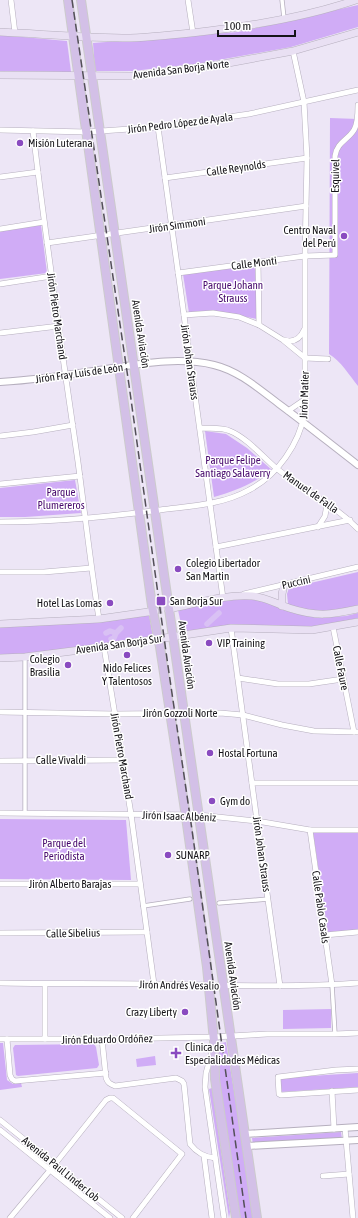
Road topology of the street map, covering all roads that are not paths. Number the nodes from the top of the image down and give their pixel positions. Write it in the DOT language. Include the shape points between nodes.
graph roads {
  1 [pos="11,0"];
  2 [pos="68,0"];
  3 [pos="81,0"];
  4 [pos="188,0"];
  5 [pos="282,0"];
  6 [pos="356,0"];
  7 [pos="284,18"];
  8 [pos="0,32"];
  9 [pos="358,32"];
  10 [pos="15,33"];
  11 [pos="193,33"];
  12 [pos="74,37"];
  13 [pos="86,37"];
  14 [pos="293,51"];
  15 [pos="0,75"];
  16 [pos="79,76"];
  17 [pos="91,76"];
  18 [pos="358,90"];
  19 [pos="304,102"];
  20 [pos="358,105"];
  21 [pos="158,127"];
  22 [pos="0,130"];
  23 [pos="33,131"];
  24 [pos="87,132"];
  25 [pos="100,132"];
  26 [pos="307,158"];
  27 [pos="38,172"];
  28 [pos="0,177"];
  29 [pos="165,178"];
  30 [pos="306,206"];
  31 [pos="44,222"];
  32 [pos="171,225"];
  33 [pos="0,229"];
  34 [pos="114,234"];
  35 [pos="100,236"];
  36 [pos="47,243"];
  37 [pos="332,255"];
  38 [pos="305,256"];
  39 [pos="258,262"];
  40 [pos="178,273"];
  41 [pos="52,276"];
  42 [pos="0,284"];
  43 [pos="184,315"];
  44 [pos="259,325"];
  45 [pos="59,326"];
  46 [pos="306,326"];
  47 [pos="0,333"];
  48 [pos="283,340"];
  49 [pos="305,358"];
  50 [pos="328,359"];
  51 [pos="190,361"];
  52 [pos="134,365"];
  53 [pos="119,367"];
  54 [pos="66,374"];
  55 [pos="0,382"];
  56 [pos="304,400"];
  57 [pos="288,411"];
  58 [pos="303,422"];
  59 [pos="72,425"];
  60 [pos="200,428"];
  61 [pos="0,436"];
  62 [pos="358,466"];
  63 [pos="277,468"];
  64 [pos="80,476"];
  65 [pos="0,484"];
  66 [pos="210,503"];
  67 [pos="327,504"];
  68 [pos="155,510"];
  69 [pos="139,512"];
  70 [pos="86,518"];
  71 [pos="350,520"];
  72 [pos="0,522"];
  73 [pos="318,527"];
  74 [pos="358,529"];
  75 [pos="216,547"];
  76 [pos="358,567"];
  77 [pos="91,568"];
  78 [pos="0,572"];
  79 [pos="284,585"];
  80 [pos="234,596"];
  81 [pos="223,598"];
  82 [pos="282,606"];
  83 [pos="169,609"];
  84 [pos="358,609"];
  85 [pos="154,611"];
  86 [pos="99,619"];
  87 [pos="358,622"];
  88 [pos="0,624"];
  89 [pos="333,627"];
  90 [pos="231,628"];
  91 [pos="174,636"];
  92 [pos="158,639"];
  93 [pos="104,647"];
  94 [pos="25,657"];
  95 [pos="0,658"];
  96 [pos="238,678"];
  97 [pos="343,679"];
  98 [pos="0,712"];
  99 [pos="25,712"];
  100 [pos="170,713"];
  101 [pos="185,713"];
  102 [pos="114,714"];
  103 [pos="243,715"];
  104 [pos="356,732"];
  105 [pos="25,760"];
  106 [pos="123,760"];
  107 [pos="0,761"];
  108 [pos="252,783"];
  109 [pos="358,783"];
  110 [pos="0,813"];
  111 [pos="25,813"];
  112 [pos="131,814"];
  113 [pos="186,814"];
  114 [pos="199,815"];
  115 [pos="257,821"];
  116 [pos="310,830"];
  117 [pos="358,830"];
  118 [pos="0,884"];
  119 [pos="140,884"];
  120 [pos="190,899"];
  121 [pos="268,899"];
  122 [pos="219,903"];
  123 [pos="143,906"];
  124 [pos="147,932"];
  125 [pos="358,932"];
  126 [pos="0,933"];
  127 [pos="325,935"];
  128 [pos="0,983"];
  129 [pos="358,983"];
  130 [pos="45,984"];
  131 [pos="154,984"];
  132 [pos="209,985"];
  133 [pos="332,985"];
  134 [pos="224,986"];
  135 [pos="280,986"];
  136 [pos="358,1033"];
  137 [pos="335,1034"];
  138 [pos="231,1036"];
  139 [pos="0,1039"];
  140 [pos="7,1039"];
  141 [pos="45,1039"];
  142 [pos="102,1039"];
  143 [pos="214,1041"];
  144 [pos="358,1069"];
  145 [pos="106,1073"];
  146 [pos="358,1090"];
  147 [pos="332,1091"];
  148 [pos="0,1120"];
  149 [pos="358,1127"];
  150 [pos="345,1128"];
  151 [pos="334,1129"];
  152 [pos="0,1130"];
  153 [pos="17,1134"];
  154 [pos="245,1134"];
  155 [pos="12,1140"];
  156 [pos="358,1140"];
  157 [pos="346,1141"];
  158 [pos="247,1146"];
  159 [pos="204,1156"];
  160 [pos="215,1158"];
  161 [pos="55,1164"];
  162 [pos="50,1171"];
  163 [pos="349,1174"];
  164 [pos="323,1176"];
  165 [pos="91,1193"];
  166 [pos="86,1200"];
  167 [pos="10,1218"];
  168 [pos="110,1218"];
  169 [pos="122,1218"];
  170 [pos="133,1218"];
  171 [pos="212,1218"];
  172 [pos="224,1218"];
  173 [pos="236,1218"];
  174 [pos="257,1218"];
  175 [pos="352,1218"];
  1 -- 10 [label="street"];
  2 -- 12 [label="main road"];
  3 -- 13 [label="main road, Avenida Aviación"];
  4 -- 11 [label="street"];
  5 -- 7 [label="street"];
  6 -- 7 [label="main road"];
  7 -- 11 [label="main road"];
  8 -- 10 [label="main road"];
  9 -- 14 [label="main road, Avenida San Borja Norte"];
  10 -- 12 [label="main road"];
  11 -- 13 [label="main road" via="131,38"];
  12 -- 13 [label="main road"];
  12 -- 16 [label="main road"];
  13 -- 17 [label="main road, Avenida Aviación"];
  14 -- 17 [label="main road, Avenida San Borja Norte" via="223,64 132,76"];
  14 -- 19 [label="street, Jirón Matier"];
  15 -- 16 [label="main road, Avenida San Borja Norte"];
  16 -- 17 [label="main road, Avenida San Borja Norte"];
  16 -- 24 [label="main road"];
  17 -- 25 [label="main road, Avenida Aviación"];
  18 -- 19 [label="street, Jirón Pedro López de Ayala"];
  19 -- 21 [label="street, Jirón Pedro López de Ayala" via="249,114"];
  19 -- 26 [label="street, Jirón Matier"];
  20 -- 37 [label="street, Esquivel" via="354,130 336,151"];
  21 -- 25 [label="street, Jirón Pedro López de Ayala"];
  21 -- 29 [label="street, Jirón Johan Strauss"];
  22 -- 23 [label="street, Jirón Pedro López de Ayala"];
  23 -- 24 [label="street, Jirón Pedro López de Ayala"];
  23 -- 27 [label="street, Jirón Pietro Marchand"];
  24 -- 25 [label="street, Jirón Pedro López de Ayala"];
  24 -- 35 [label="main road"];
  25 -- 34 [label="main road, Avenida Aviación"];
  26 -- 29 [label="street, Calle Reynolds"];
  26 -- 30 [label="street, Jirón Matier"];
  27 -- 28 [label="street"];
  27 -- 31 [label="street, Jirón Pietro Marchand"];
  29 -- 32 [label="street, Jirón Johan Strauss"];
  30 -- 32 [label="street, Jirón Simmoni"];
  30 -- 38 [label="street, Jirón Matier"];
  31 -- 33 [label="street"];
  31 -- 36 [label="street, Jirón Pietro Marchand"];
  32 -- 34 [label="street, Jirón Simmoni"];
  32 -- 40 [label="street, Jirón Johan Strauss"];
  34 -- 35 [label="street, Jirón Simmoni"];
  34 -- 52 [label="main road, Avenida Aviación"];
  35 -- 36 [label="street, Jirón Simmoni"];
  35 -- 53 [label="main road"];
  36 -- 41 [label="street, Jirón Pietro Marchand"];
  37 -- 38 [label="street, Calle Monti"];
  38 -- 39 [label="street, Calle Monti"];
  38 -- 46 [label="street, Jirón Matier"];
  39 -- 40 [label="street, Calle Monti"];
  39 -- 44 [label="street"];
  40 -- 43 [label="street, Jirón Johan Strauss"];
  41 -- 42 [label="street"];
  41 -- 45 [label="street, Jirón Pietro Marchand"];
  43 -- 44 [label="street" via="213,313 239,317"];
  43 -- 51 [label="street, Jirón Johan Strauss"];
  44 -- 48 [label="street"];
  45 -- 47 [label="street"];
  45 -- 54 [label="street, Jirón Pietro Marchand"];
  46 -- 48 [label="street" via="295,341"];
  46 -- 49 [label="street, Jirón Matier"];
  48 -- 49 [label="street"];
  49 -- 50 [label="street"];
  49 -- 56 [label="street, Jirón Matier"];
  51 -- 52 [label="street, Jirón Fray Luís de León"];
  51 -- 57 [label="street, Jirón Fray Luís de León" via="215,365 235,373 254,384"];
  51 -- 60 [label="street, Jirón Johan Strauss"];
  52 -- 53 [label="street, Jirón Fray Luís de León"];
  52 -- 68 [label="main road, Avenida Aviación"];
  53 -- 54 [label="street, Jirón Fray Luís de León"];
  53 -- 69 [label="main road"];
  54 -- 55 [label="street, Jirón Fray Luís de León"];
  54 -- 59 [label="street, Jirón Pietro Marchand"];
  56 -- 57 [label="street"];
  56 -- 58 [label="street, Jirón Matier"];
  57 -- 58 [label="street, Jirón Fray Luís de León"];
  58 -- 62 [label="street, Jirón Fray Luís de León"];
  58 -- 63 [label="street, Jirón Matier" via="293,446"];
  59 -- 61 [label="street"];
  59 -- 64 [label="street, Jirón Pietro Marchand"];
  60 -- 63 [label="street, Manuel de Falla" via="230,431"];
  60 -- 66 [label="street, Jirón Johan Strauss"];
  63 -- 66 [label="street, Jirón Matier" via="264,481 249,490 232,498"];
  63 -- 67 [label="street, Manuel de Falla"];
  64 -- 65 [label="street"];
  64 -- 70 [label="street, Jirón Pietro Marchand"];
  66 -- 68 [label="street, Jirón Matier"];
  66 -- 75 [label="street, Jirón Johan Strauss"];
  67 -- 71 [label="street, Manuel de Falla"];
  67 -- 73 [label="street" via="325,516"];
  68 -- 69 [label="street, Jirón Matier"];
  68 -- 83 [label="main road, Avenida Aviación"];
  69 -- 70 [label="street, Jirón Matier"];
  69 -- 85 [label="main road"];
  70 -- 72 [label="street, Jirón Matier"];
  70 -- 77 [label="street, Jirón Pietro Marchand"];
  71 -- 73 [label="street"];
  71 -- 74 [label="street, Manuel de Falla"];
  73 -- 75 [label="street"];
  75 -- 81 [label="street, Jirón Johan Strauss"];
  76 -- 79 [label="street, Puccini"];
  77 -- 78 [label="street"];
  77 -- 86 [label="street, Jirón Pietro Marchand"];
  79 -- 80 [label="street, Puccini"];
  79 -- 82 [label="main road"];
  80 -- 81 [label="main road"];
  80 -- 82 [label="main road" via="260,597"];
  81 -- 83 [label="main road"];
  82 -- 84 [label="main road" via="322,615"];
  83 -- 91 [label="main road, Avenida Aviación"];
  85 -- 86 [label="main road"];
  85 -- 92 [label="main road"];
  86 -- 88 [label="main road"];
  87 -- 89 [label="main road, Avenida San Borja Sur"];
  89 -- 90 [label="main road, Avenida San Borja Sur" via="312,630"];
  89 -- 97 [label="street, Calle Faure"];
  90 -- 91 [label="main road, Avenida San Borja Sur"];
  90 -- 96 [label="street, Jirón Johan Strauss"];
  91 -- 92 [label="main road, Avenida San Borja Sur"];
  91 -- 101 [label="main road, Avenida Aviación"];
  92 -- 93 [label="main road, Avenida San Borja Sur"];
  92 -- 100 [label="main road"];
  93 -- 94 [label="main road, Avenida San Borja Sur"];
  93 -- 102 [label="street, Jirón Pietro Marchand"];
  94 -- 95 [label="main road, Avenida San Borja Sur"];
  94 -- 99 [label="street"];
  96 -- 97 [label="street" via="278,684 309,684"];
  96 -- 103 [label="street, Jirón Johan Strauss"];
  97 -- 104 [label="street, Calle Faure"];
  98 -- 99 [label="street, Jirón Gozzoli Norte"];
  99 -- 102 [label="street, Jirón Gozzoli Norte"];
  99 -- 105 [label="street"];
  100 -- 101 [label="street, Jirón Gozzoli Norte"];
  100 -- 102 [label="street, Jirón Gozzoli Norte"];
  100 -- 113 [label="main road"];
  101 -- 103 [label="street, Jirón Gozzoli Norte"];
  101 -- 114 [label="main road, Avenida Aviación"];
  102 -- 106 [label="street, Jirón Pietro Marchand"];
  103 -- 104 [label="street, Jirón Gozzoli Norte" via="314,731"];
  103 -- 108 [label="street, Jirón Johan Strauss"];
  105 -- 106 [label="street, Calle Vivaldi"];
  105 -- 107 [label="street, Calle Vivaldi"];
  105 -- 111 [label="street"];
  106 -- 112 [label="street, Jirón Pietro Marchand"];
  108 -- 109 [label="street"];
  108 -- 115 [label="street, Jirón Johan Strauss"];
  110 -- 111 [label="street, Jirón Isaac Albéniz"];
  111 -- 112 [label="street, Jirón Isaac Albéniz"];
  112 -- 113 [label="street, Jirón Isaac Albéniz"];
  112 -- 119 [label="street, Jirón Pietro Marchand"];
  113 -- 114 [label="street, Jirón Isaac Albéniz"];
  113 -- 132 [label="main road"];
  114 -- 115 [label="street, Jirón Isaac Albéniz"];
  114 -- 134 [label="main road, Avenida Aviación"];
  115 -- 116 [label="street, Jirón Isaac Albéniz"];
  115 -- 121 [label="street, Jirón Johan Strauss"];
  116 -- 117 [label="street, Jirón Isaac Albéniz"];
  116 -- 127 [label="street, Calle Pablo Casals"];
  118 -- 119 [label="street, Jirón Alberto Barajas"];
  119 -- 123 [label="street, Jirón Pietro Marchand"];
  120 -- 123 [label="street"];
  121 -- 122 [label="street"];
  121 -- 135 [label="street, Jirón Johan Strauss"];
  123 -- 124 [label="street, Jirón Pietro Marchand"];
  124 -- 126 [label="street, Calle Sibelius"];
  124 -- 131 [label="street, Jirón Pietro Marchand"];
  125 -- 127 [label="street"];
  127 -- 133 [label="street, Calle Pablo Casals"];
  128 -- 130 [label="street, Jirón Andrés Vesalio"];
  129 -- 133 [label="street, Jirón Andrés Vesalio"];
  130 -- 131 [label="street, Jirón Andrés Vesalio"];
  130 -- 141 [label="street"];
  131 -- 132 [label="street, Jirón Andrés Vesalio"];
  132 -- 134 [label="street, Jirón Andrés Vesalio"];
  132 -- 143 [label="main road"];
  133 -- 135 [label="street, Jirón Andrés Vesalio"];
  133 -- 137 [label="street"];
  134 -- 135 [label="street, Jirón Andrés Vesalio"];
  134 -- 138 [label="main road, Avenida Aviación"];
  136 -- 137 [label="street, Jirón Eduardo Ordóñez"];
  137 -- 138 [label="street, Jirón Eduardo Ordóñez"];
  138 -- 143 [label="street, Jirón Eduardo Ordóñez"];
  138 -- 154 [label="main road, Avenida Aviación"];
  139 -- 140 [label="street, Jirón Eduardo Ordóñez"];
  140 -- 141 [label="street, Jirón Eduardo Ordóñez"];
  140 -- 145 [label="street" via="10,1075 13,1080"];
  141 -- 142 [label="street, Jirón Eduardo Ordóñez"];
  142 -- 143 [label="street, Jirón Eduardo Ordóñez"];
  142 -- 145 [label="street"];
  143 -- 160 [label="street" via="205,1087"];
  143 -- 173 [label="main road" via="216,1079"];
  144 -- 147 [label="street" via="278,1076 280,1095"];
  145 -- 159 [label="street" via="108,1083 115,1086 176,1078 182,1081 190,1144"];
  146 -- 147 [label="street"];
  147 -- 151 [label="street"];
  148 -- 153 [label="street, Avenida Paul Linder Lob"];
  149 -- 150 [label="street"];
  150 -- 151 [label="street"];
  150 -- 157 [label="street"];
  151 -- 154 [label="street"];
  152 -- 155 [label="street, Avenida Paul Linder Lob"];
  153 -- 155 [label="street"];
  153 -- 161 [label="street, Avenida Paul Linder Lob"];
  154 -- 158 [label="main road, Avenida Aviación"];
  155 -- 162 [label="street, Avenida Paul Linder Lob"];
  156 -- 157 [label="street"];
  157 -- 158 [label="street"];
  157 -- 163 [label="street"];
  158 -- 174 [label="main road, Avenida Aviación"];
  159 -- 160 [label="street"];
  159 -- 171 [label="street"];
  160 -- 172 [label="street"];
  161 -- 162 [label="street"];
  161 -- 165 [label="street, Avenida Paul Linder Lob"];
  161 -- 170 [label="street" via="106,1100 113,1098 182,1154"];
  162 -- 166 [label="street, Avenida Paul Linder Lob"];
  162 -- 167 [label="street"];
  163 -- 164 [label="street"];
  163 -- 175 [label="street"];
  165 -- 166 [label="street"];
  165 -- 169 [label="street, Avenida Paul Linder Lob"];
  166 -- 168 [label="street, Avenida Paul Linder Lob"];
}
